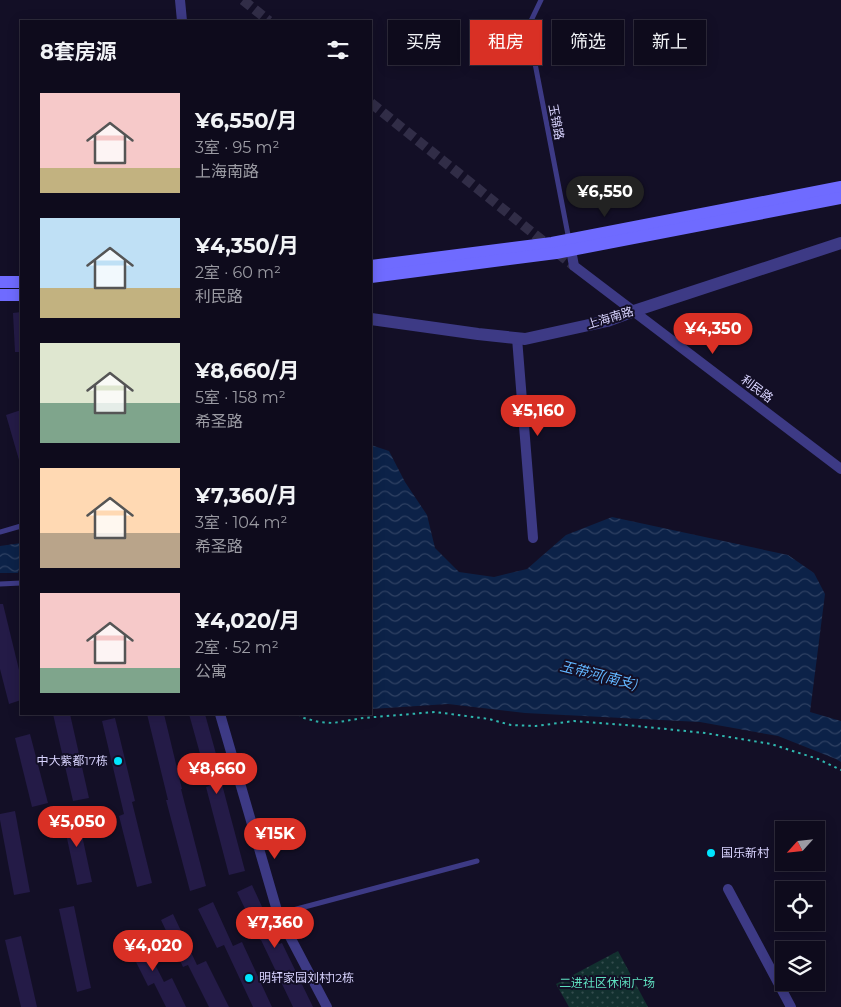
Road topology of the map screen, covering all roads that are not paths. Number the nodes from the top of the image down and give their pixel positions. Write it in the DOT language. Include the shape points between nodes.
graph roads {
  1 [pos="180,0"];
  2 [pos="541,0"];
  3 [pos="182,20"];
  4 [pos="841,186"];
  5 [pos="841,198"];
  6 [pos="841,243"];
  7 [pos="570,245"];
  8 [pos="372,266"];
  9 [pos="372,277"];
  10 [pos="0,282"];
  11 [pos="20,282"];
  12 [pos="0,295"];
  13 [pos="20,295"];
  14 [pos="634,311"];
  15 [pos="372,319"];
  16 [pos="517,338"];
  17 [pos="841,469"];
  18 [pos="20,526"];
  19 [pos="0,532"];
  20 [pos="533,538"];
  21 [pos="20,583"];
  22 [pos="0,584"];
  23 [pos="220,715"];
  24 [pos="477,861"];
  25 [pos="728,889"];
  26 [pos="278,914"];
  27 [pos="328,1007"];
  28 [pos="791,1007"];
  1 -- 3 [label="street"];
  2 -- 7 [label="lane, 玉锦路" via="528,27"];
  4 -- 7 [label="main road"];
  5 -- 7 [label="main road"];
  6 -- 14 [label="street, 上海南路"];
  7 -- 8 [label="main road" via="552,243"];
  7 -- 9 [label="main road"];
  7 -- 14 [label="street, 利民路" via="574,266"];
  10 -- 11 [label="main road"];
  12 -- 13 [label="main road"];
  14 -- 16 [label="street, 上海南路" via="607,321"];
  14 -- 17 [label="street, 利民路"];
  15 -- 16 [label="street, 上海南路"];
  16 -- 20 [label="street"];
  18 -- 19 [label="lane"];
  21 -- 22 [label="lane"];
  23 -- 26 [label="street"];
  24 -- 26 [label="lane"];
  25 -- 28 [label="street"];
  26 -- 27 [label="street"];
}
